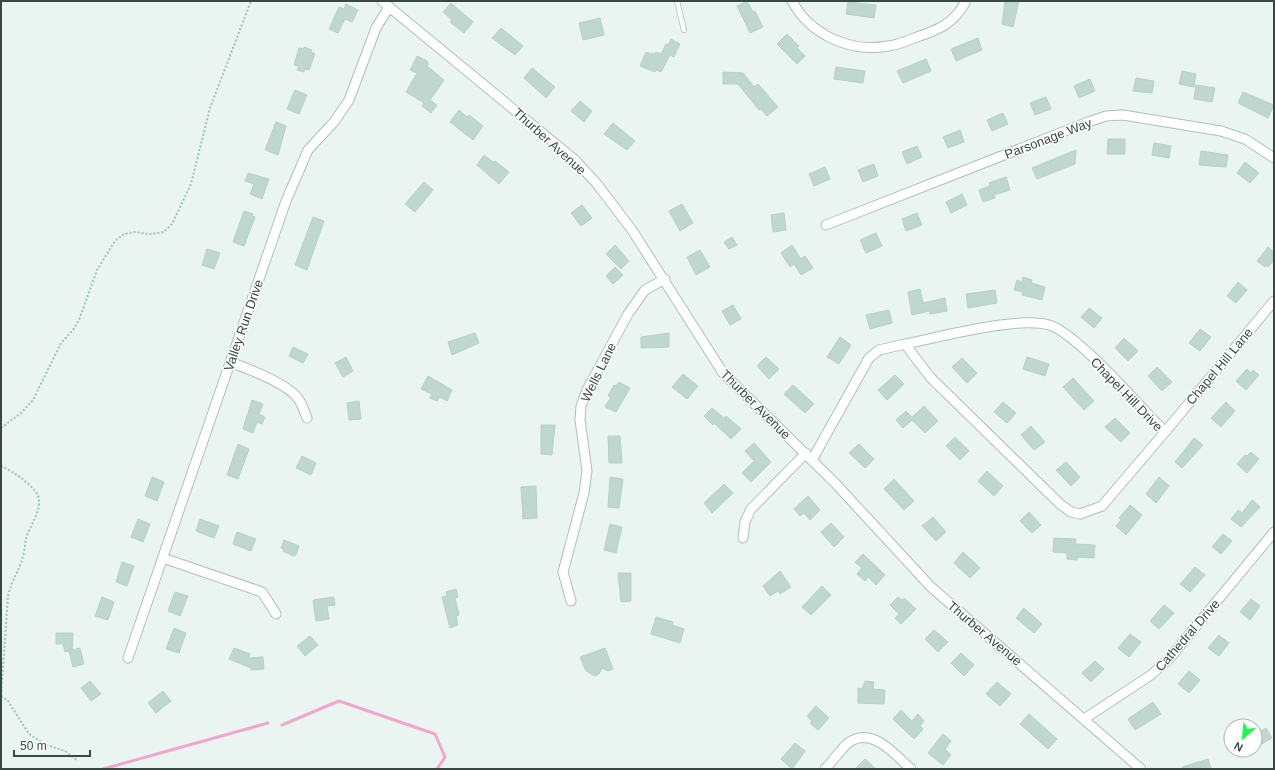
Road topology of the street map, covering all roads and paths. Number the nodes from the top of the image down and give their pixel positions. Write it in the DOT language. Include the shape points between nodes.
graph roads {
  1 [pos="251,1"];
  2 [pos="677,1"];
  3 [pos="792,1"];
  4 [pos="965,3"];
  5 [pos="386,4"];
  6 [pos="684,30"];
  7 [pos="1274,158"];
  8 [pos="826,225"];
  9 [pos="665,279"];
  10 [pos="1274,300"];
  11 [pos="905,344"];
  12 [pos="230,362"];
  13 [pos="307,418"];
  14 [pos="1,428"];
  15 [pos="1165,432"];
  16 [pos="809,457"];
  17 [pos="1,466"];
  18 [pos="1274,532"];
  19 [pos="743,538"];
  20 [pos="163,558"];
  21 [pos="571,601"];
  22 [pos="276,614"];
  23 [pos="128,658"];
  24 [pos="1,696"];
  25 [pos="1084,719"];
  26 [pos="78,761"];
  27 [pos="825,769"];
  28 [pos="911,769"];
  29 [pos="1141,769"];
  1 -- 14 [label="path" via="210,108 191,184 172,224 164,232 134,232 124,234 115,241 97,270 74,330 62,343 33,400"];
  2 -- 6 [label="lane"];
  3 -- 4 [label="street" via="805,19 825,34 848,45 868,48 897,44 941,28 956,17"];
  5 -- 9 [label="street, Thurber Avenue" via="575,160 632,230"];
  5 -- 12 [label="street, Valley Run Drive" via="349,100 334,122 308,150 297,174"];
  7 -- 8 [label="street, Parsonage Way" via="1252,142 1221,131 1134,116 1106,116"];
  9 -- 16 [label="street, Thurber Avenue" via="723,373"];
  9 -- 21 [label="street, Wells Lane" via="645,290 639,298 587,390 582,406 580,420 587,471 563,572"];
  10 -- 15 [label="street, Chapel Hill Lane"];
  11 -- 15 [label="street, Chapel Hill Drive" via="1006,324 1050,325 1080,345"];
  11 -- 15 [label="street, Chapel Hill Drive" via="930,377 1071,512 1080,514 1102,506"];
  11 -- 16 [label="street, Chapel Hill Drive" via="879,350 869,358"];
  12 -- 13 [label="street" via="252,370 291,392 301,403"];
  12 -- 20 [label="street, Valley Run Drive"];
  16 -- 19 [label="street, Chapel Hill Drive" via="750,509"];
  16 -- 25 [label="street, Thurber Avenue" via="931,588"];
  17 -- 24 [label="path" via="33,488 39,499 26,538 23,557 8,596"];
  18 -- 25 [label="street, Cathedral Drive" via="1169,659 1151,675"];
  20 -- 22 [label="street" via="262,592"];
  20 -- 23 [label="street, Valley Run Drive"];
  24 -- 26 [label="path" via="8,701 29,734 44,744 65,751"];
  25 -- 29 [label="street, Thurber Avenue"];
  27 -- 28 [label="street" via="849,743 867,737 881,743"];
}
